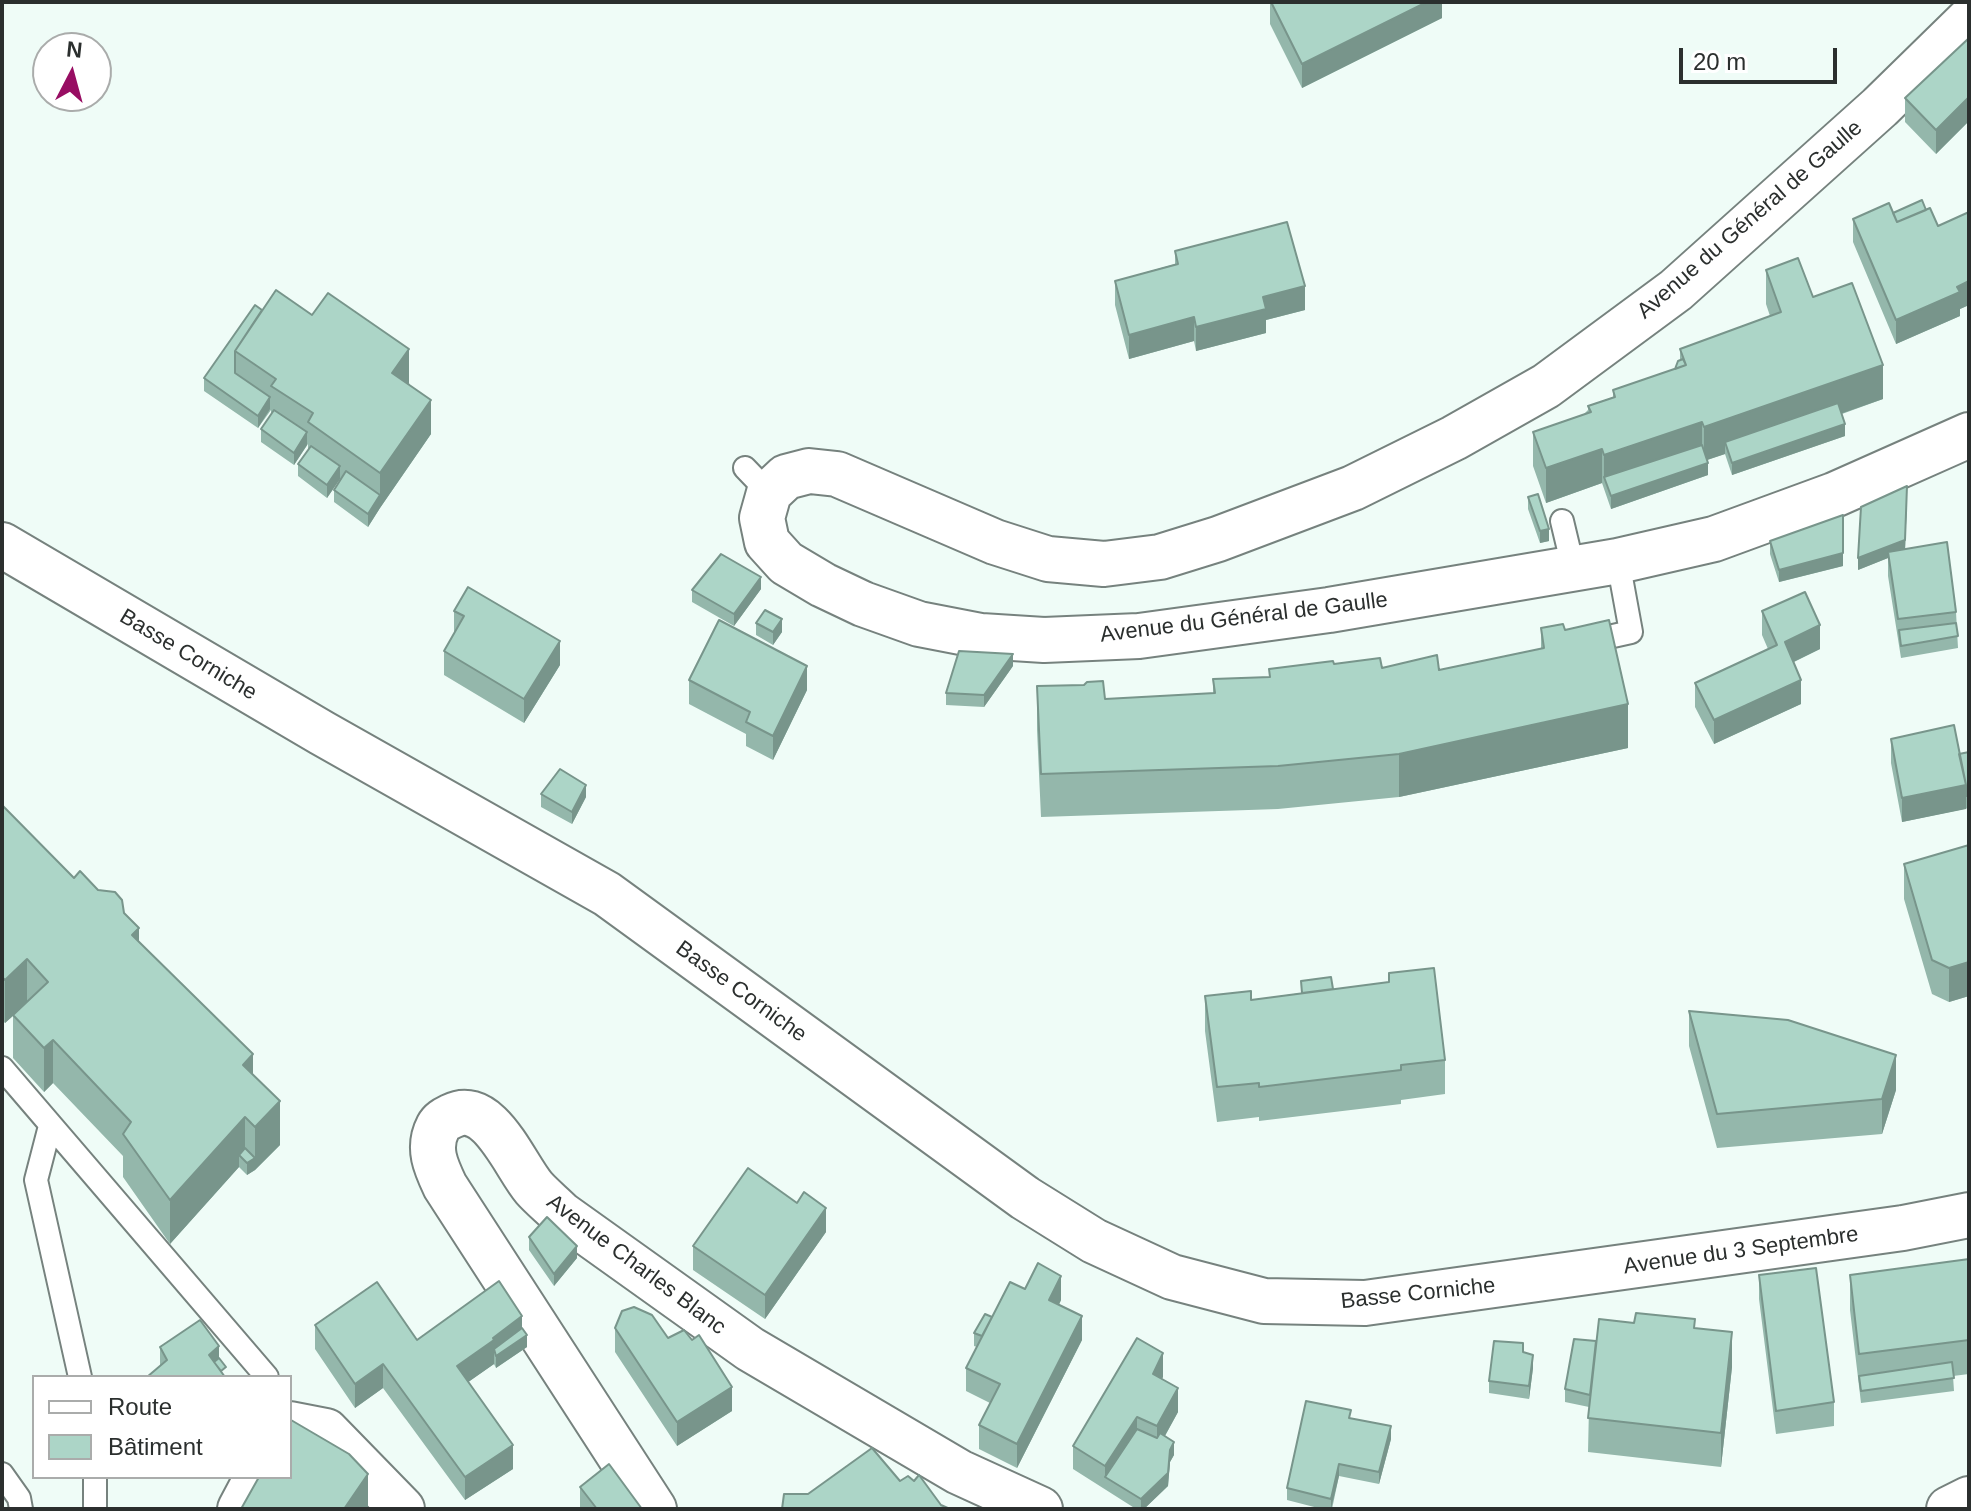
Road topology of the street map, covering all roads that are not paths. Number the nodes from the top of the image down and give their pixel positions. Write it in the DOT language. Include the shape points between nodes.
graph roads {
  1 [pos="1969,20"];
  2 [pos="1969,435"];
  3 [pos="1562,521"];
  4 [pos="2,545"];
  5 [pos="1618,561"];
  6 [pos="1574,571"];
  7 [pos="1569,646"];
  8 [pos="2,1068"];
  9 [pos="50,1126"];
  10 [pos="1969,1215"];
  11 [pos="1513,1284"];
  12 [pos="80,1375"];
  13 [pos="265,1375"];
  14 [pos="292,1422"];
  15 [pos="2,1474"];
  16 [pos="95,1479"];
  17 [pos="256,1479"];
  18 [pos="1969,1499"];
  19 [pos="21,1509"];
  20 [pos="95,1509"];
  21 [pos="240,1509"];
  22 [pos="402,1509"];
  23 [pos="654,1509"];
  24 [pos="1040,1509"];
  25 [pos="1949,1509"];
  1 -- 6 [label="street, Avenue du Général de Gaulle" via="1676,290 1546,386 1353,488 1160,557 1104,564 1048,559 995,542 837,474 809,471 757,480 767,542 786,563 863,604 919,624 981,636 1139,636"];
  2 -- 5 [label="street, Avenue du Général de Gaulle" via="1759,523"];
  3 -- 6 [label="lane"];
  4 -- 11 [label="street, Basse Corniche" via="607,894 1025,1198 1094,1241 1172,1277 1264,1301 1365,1303"];
  5 -- 6 [label="street, Avenue du Général de Gaulle"];
  5 -- 7 [label="lane" via="1631,632"];
  8 -- 9 [label="lane"];
  9 -- 12 [label="lane" via="36,1180"];
  9 -- 13 [label="lane"];
  10 -- 11 [label="street, Avenue du 3 Septembre"];
  14 -- 22 [label="street" via="326,1431"];
  15 -- 19 [label="lane"];
  16 -- 20 [label="lane"];
  17 -- 21 [label="street"];
  18 -- 25 [label="street"];
  23 -- 24 [label="street, Avenue Charles Blanc" via="445,1186 434,1162 433,1138 441,1122 456,1113 474,1113 492,1126 533,1187 561,1214 750,1349 959,1472"];
}
